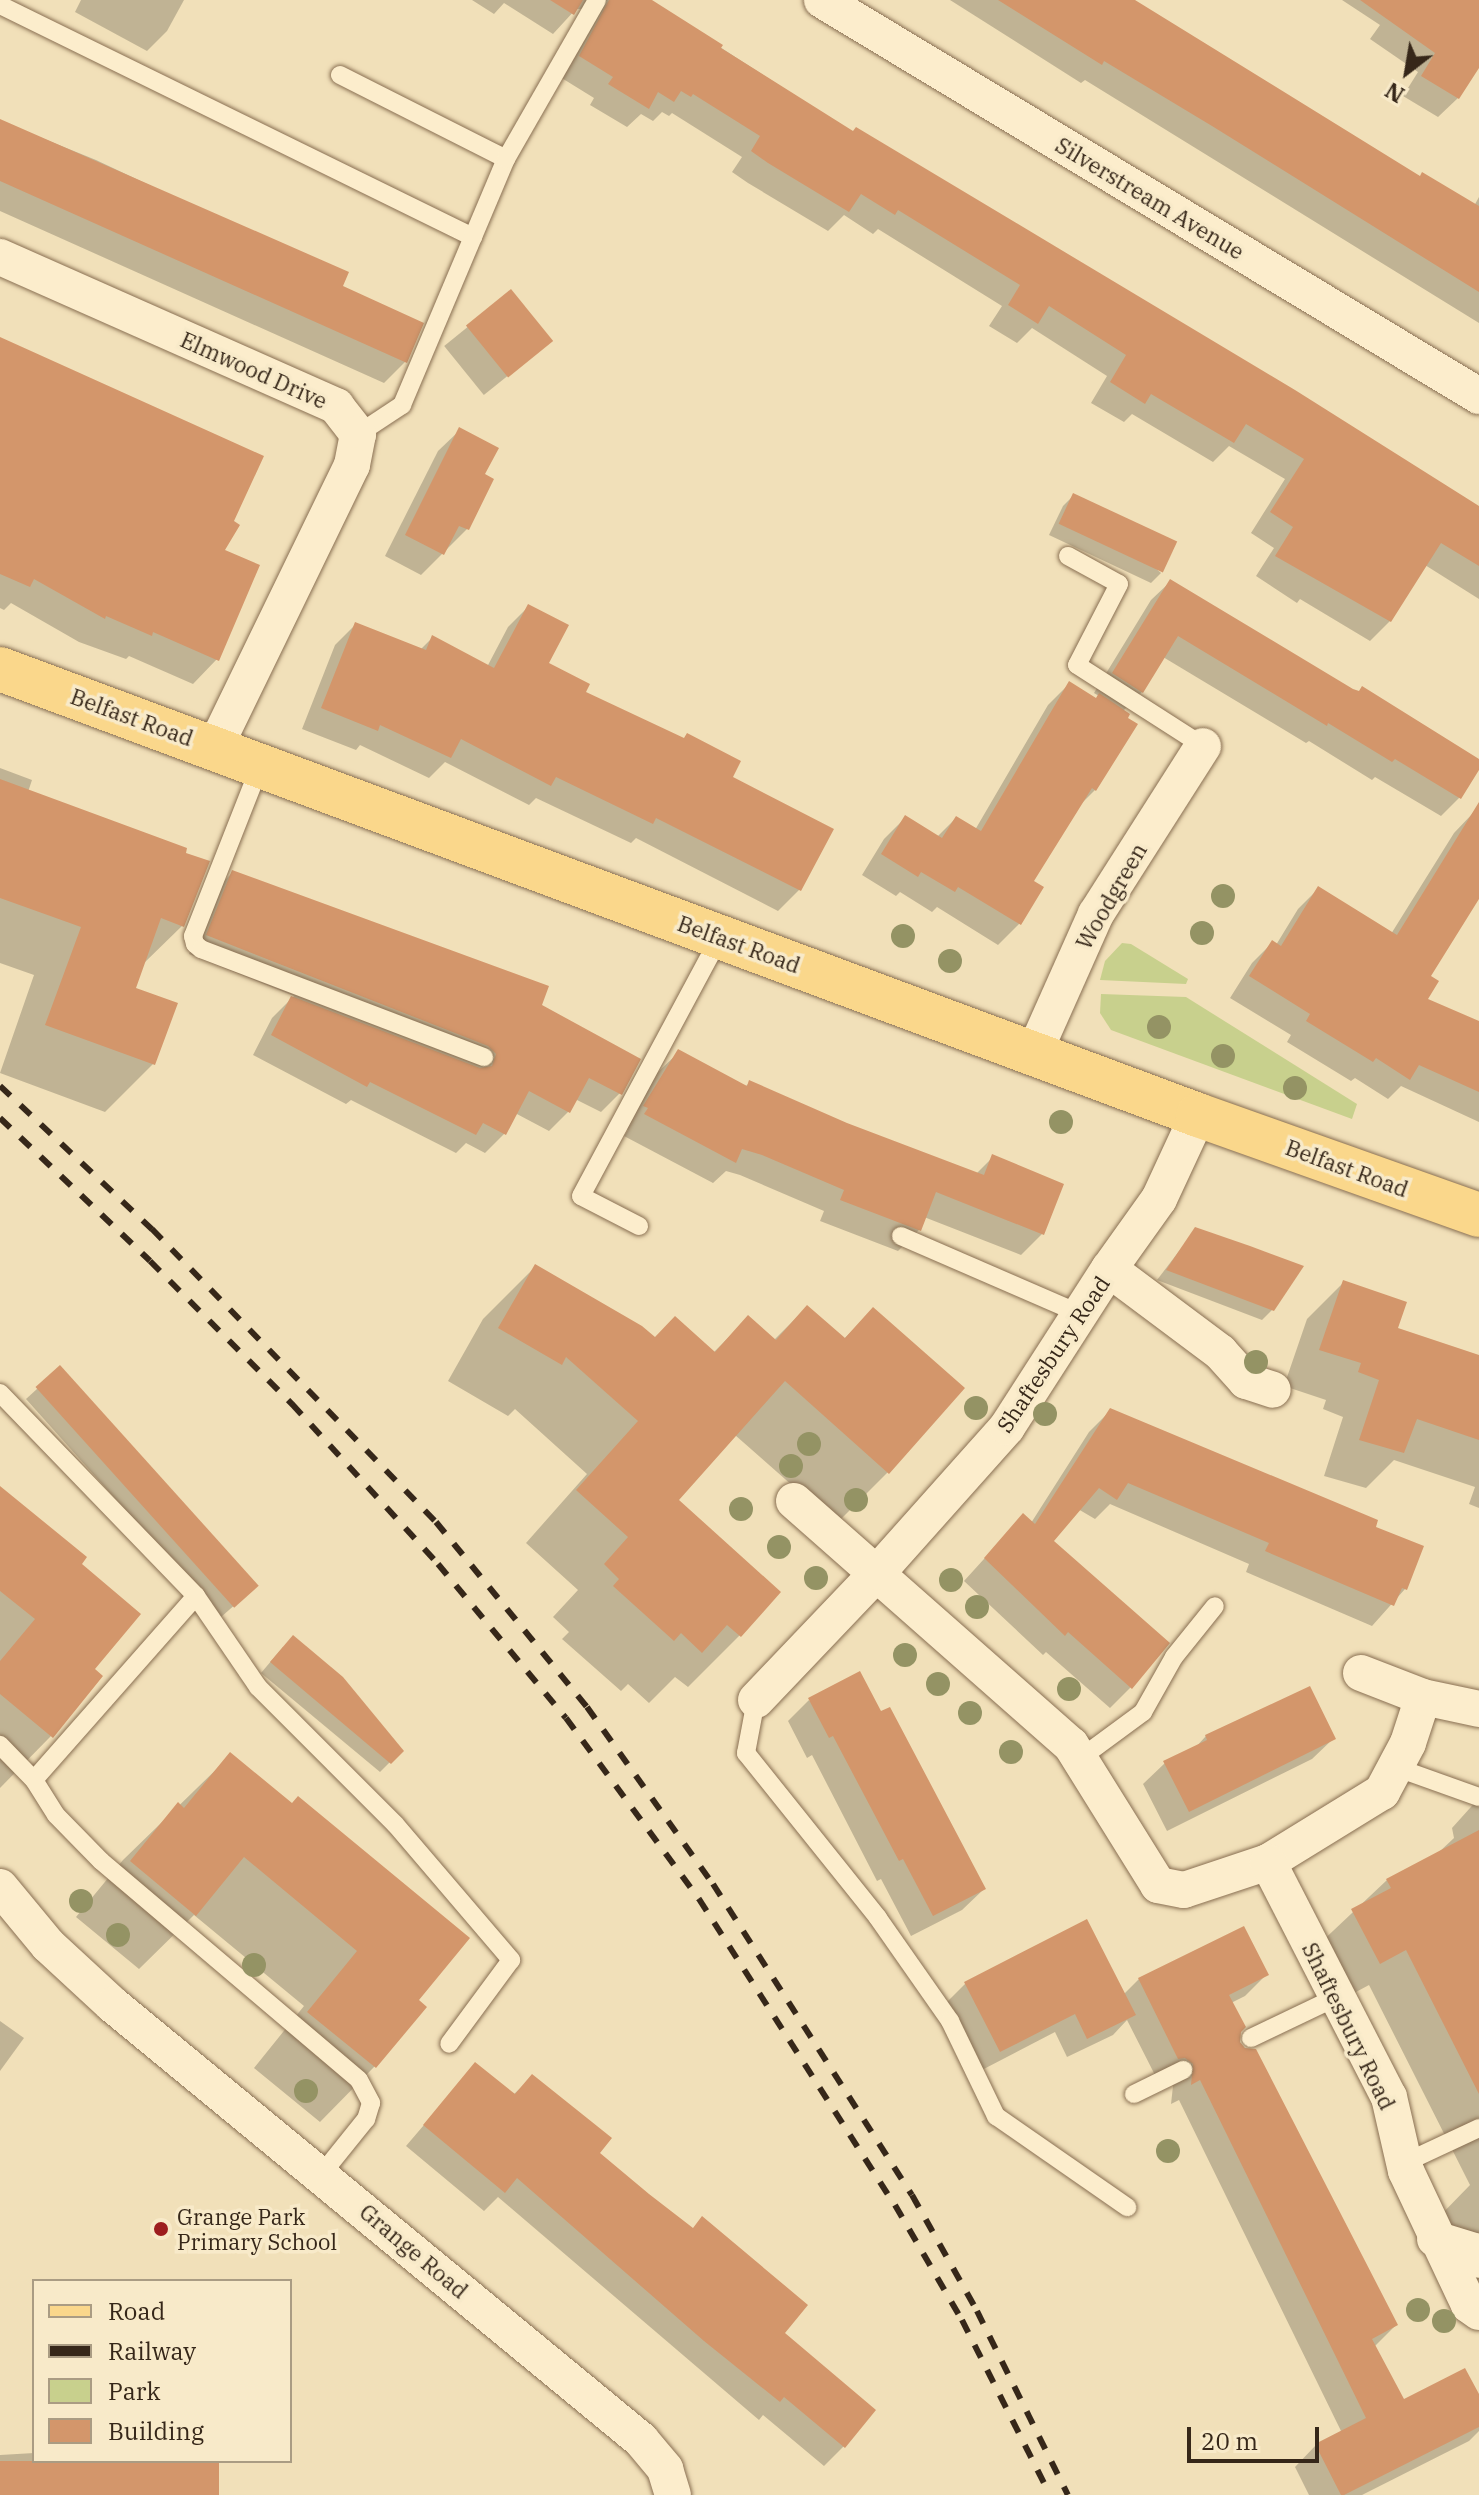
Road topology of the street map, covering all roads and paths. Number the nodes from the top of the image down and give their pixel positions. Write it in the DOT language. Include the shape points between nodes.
graph roads {
  1 [pos="597,0"];
  2 [pos="822,0"];
  3 [pos="0,5"];
  4 [pos="340,75"];
  5 [pos="506,159"];
  6 [pos="473,237"];
  7 [pos="0,257"];
  8 [pos="1479,396"];
  9 [pos="358,434"];
  10 [pos="1068,556"];
  11 [pos="0,669"];
  12 [pos="1203,746"];
  13 [pos="215,747"];
  14 [pos="261,764"];
  15 [pos="720,937"];
  16 [pos="1034,1053"];
  17 [pos="484,1057"];
  18 [pos="1198,1115"];
  19 [pos="1479,1215"];
  20 [pos="639,1226"];
  21 [pos="901,1236"];
  22 [pos="1109,1269"];
  23 [pos="1080,1314"];
  24 [pos="1273,1390"];
  25 [pos="0,1393"];
  26 [pos="794,1501"];
  27 [pos="878,1572"];
  28 [pos="196,1596"];
  29 [pos="1215,1606"];
  30 [pos="1361,1673"];
  31 [pos="1423,1697"];
  32 [pos="756,1700"];
  33 [pos="1479,1709"];
  34 [pos="0,1745"];
  35 [pos="1078,1760"];
  36 [pos="1395,1767"];
  37 [pos="34,1780"];
  38 [pos="1479,1797"];
  39 [pos="1268,1862"];
  40 [pos="0,1887"];
  41 [pos="1337,1997"];
  42 [pos="1251,2038"];
  43 [pos="449,2044"];
  44 [pos="1183,2070"];
  45 [pos="1134,2094"];
  46 [pos="1479,2128"];
  47 [pos="1404,2163"];
  48 [pos="321,2175"];
  49 [pos="1127,2207"];
  50 [pos="1435,2239"];
  51 [pos="1479,2260"];
  52 [pos="1479,2312"];
  53 [pos="673,2495"];
  1 -- 5 [label="lane"];
  2 -- 8 [label="street, Silverstream Avenue"];
  3 -- 6 [label="lane"];
  4 -- 5 [label="lane"];
  5 -- 6 [label="lane"];
  6 -- 9 [label="lane" via="402,405"];
  7 -- 9 [label="street, Elmwood Drive" via="336,406"];
  9 -- 13 [label="street" via="352,465"];
  10 -- 12 [label="lane" via="1119,584 1077,665"];
  11 -- 13 [label="main road, Belfast Road"];
  12 -- 16 [label="street, Woodgreen" via="1096,914"];
  13 -- 14 [label="main road, Belfast Road"];
  14 -- 15 [label="main road, Belfast Road"];
  14 -- 17 [label="lane" via="193,936 195,944"];
  15 -- 16 [label="main road, Belfast Road"];
  15 -- 20 [label="lane" via="581,1196"];
  16 -- 18 [label="main road, Belfast Road"];
  18 -- 19 [label="main road, Belfast Road"];
  18 -- 22 [label="street, Shaftesbury Road" via="1159,1199"];
  21 -- 23 [label="lane"];
  22 -- 23 [label="street, Shaftesbury Road"];
  22 -- 24 [label="street" via="1220,1352 1246,1381"];
  23 -- 27 [label="street, Shaftesbury Road" via="1007,1427"];
  25 -- 28 [label="lane"];
  26 -- 27 [label="street"];
  27 -- 32 [label="street, Shaftesbury Road"];
  27 -- 35 [label="street" via="1071,1745"];
  28 -- 37 [label="lane"];
  28 -- 43 [label="lane" via="258,1687 395,1824 511,1960"];
  29 -- 35 [label="lane" via="1174,1657 1143,1712"];
  30 -- 31 [label="street"];
  31 -- 33 [label="street"];
  31 -- 36 [label="street"];
  32 -- 49 [label="lane" via="746,1753 878,1918 950,2021 996,2116"];
  34 -- 37 [label="lane"];
  35 -- 39 [label="street" via="1158,1885 1184,1890"];
  36 -- 38 [label="lane"];
  36 -- 39 [label="street" via="1382,1792"];
  37 -- 48 [label="lane" via="56,1815 101,1861 359,2080 371,2103 366,2119"];
  39 -- 41 [label="street, Shaftesbury Road"];
  40 -- 48 [label="street, Grange Road" via="48,1945 113,2005"];
  41 -- 42 [label="lane"];
  41 -- 47 [label="street, Shaftesbury Road" via="1389,2097"];
  44 -- 45 [label="lane"];
  46 -- 47 [label="lane"];
  47 -- 50 [label="street, Shaftesbury Road"];
  48 -- 53 [label="street, Grange Road" via="641,2440 665,2469"];
  50 -- 51 [label="street" via="1474,2251"];
  50 -- 52 [label="street, Shaftesbury Road" via="1469,2305"];
}
